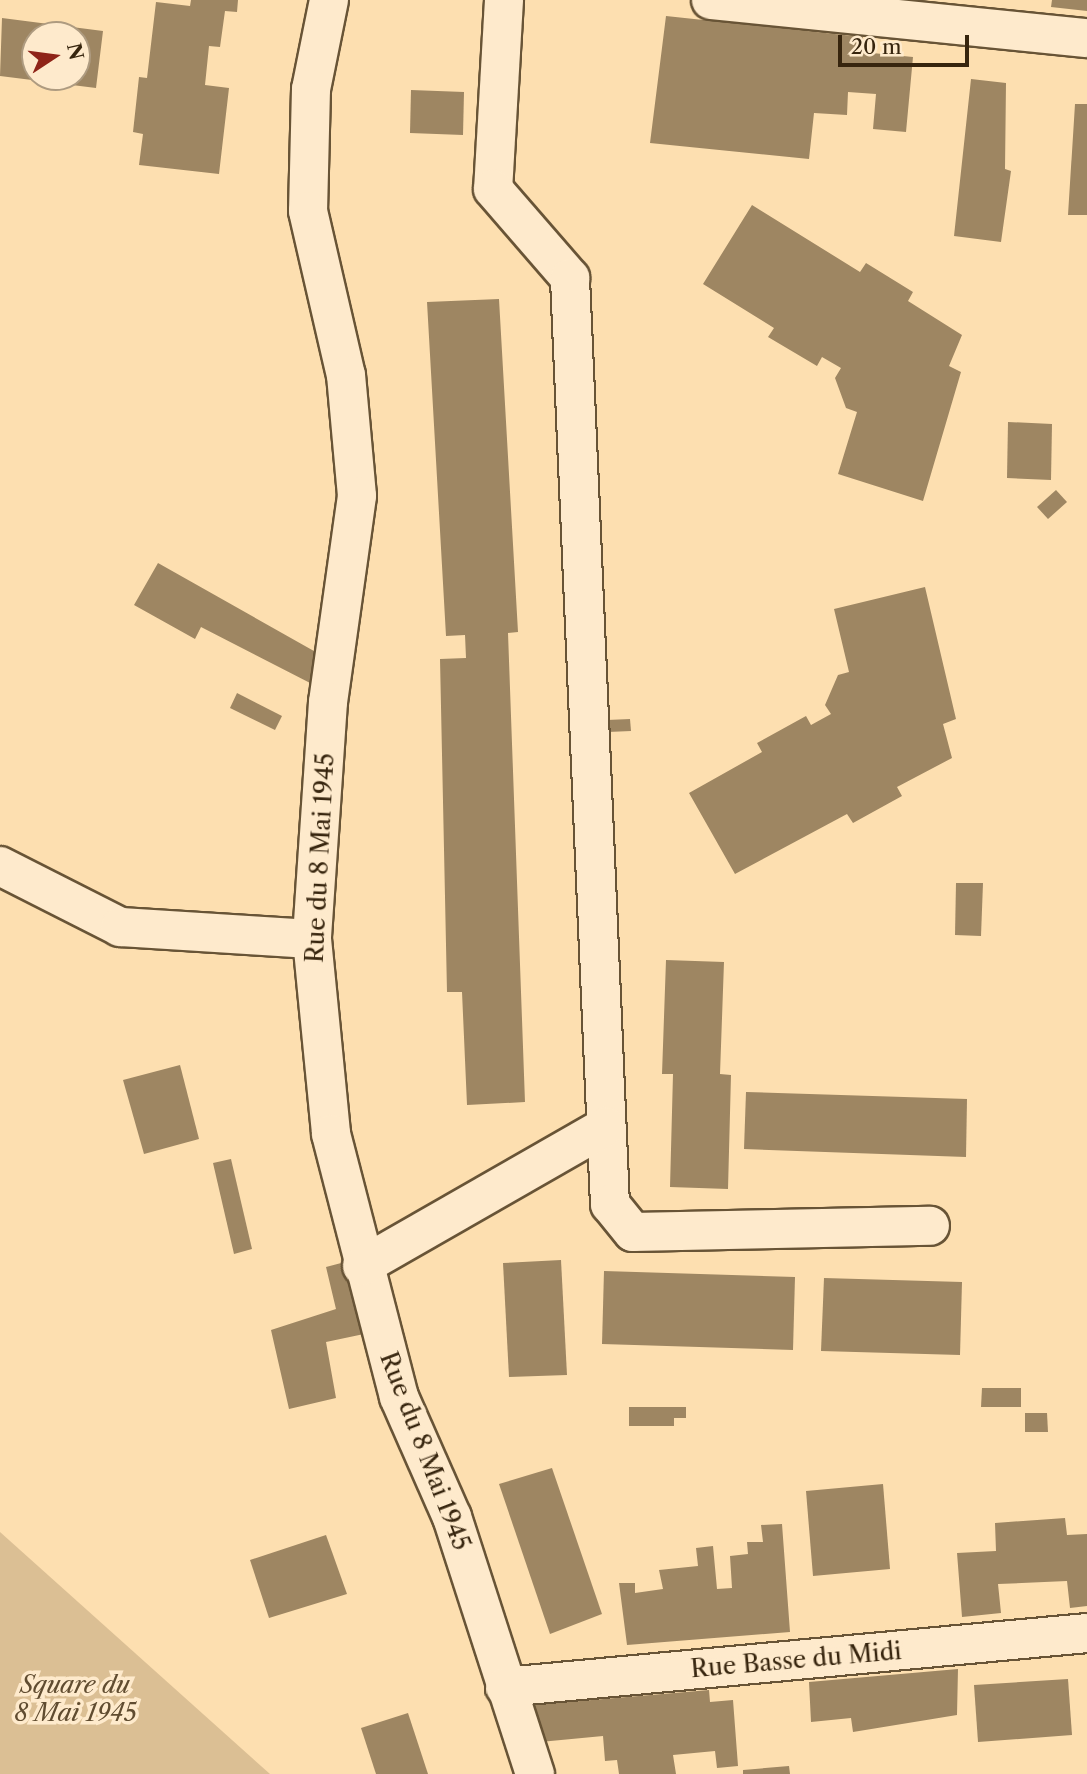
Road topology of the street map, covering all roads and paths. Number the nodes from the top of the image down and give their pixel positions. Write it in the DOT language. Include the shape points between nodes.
graph roads {
  1 [pos="329,0"];
  2 [pos="504,0"];
  3 [pos="711,0"];
  4 [pos="933,12"];
  5 [pos="1087,38"];
  6 [pos="0,866"];
  7 [pos="312,939"];
  8 [pos="606,1126"];
  9 [pos="930,1226"];
  10 [pos="362,1266"];
  11 [pos="1087,1633"];
  12 [pos="505,1687"];
  13 [pos="535,1774"];
  1 -- 7 [label="street, Rue du 8 Mai 1945" via="311,89 308,211 346,375 357,496 328,702"];
  2 -- 8 [label="street" via="493,189 570,278"];
  3 -- 4 [label="street"];
  4 -- 5 [label="street"];
  6 -- 7 [label="street" via="120,927"];
  7 -- 10 [label="street, Rue du 8 Mai 1945" via="331,1134"];
  8 -- 9 [label="street" via="610,1204 633,1232"];
  8 -- 10 [label="street"];
  10 -- 12 [label="street, Rue du 8 Mai 1945" via="399,1398 452,1517"];
  11 -- 12 [label="street, Rue Basse du Midi"];
  12 -- 13 [label="street, Rue du 8 Mai 1945"];
}
